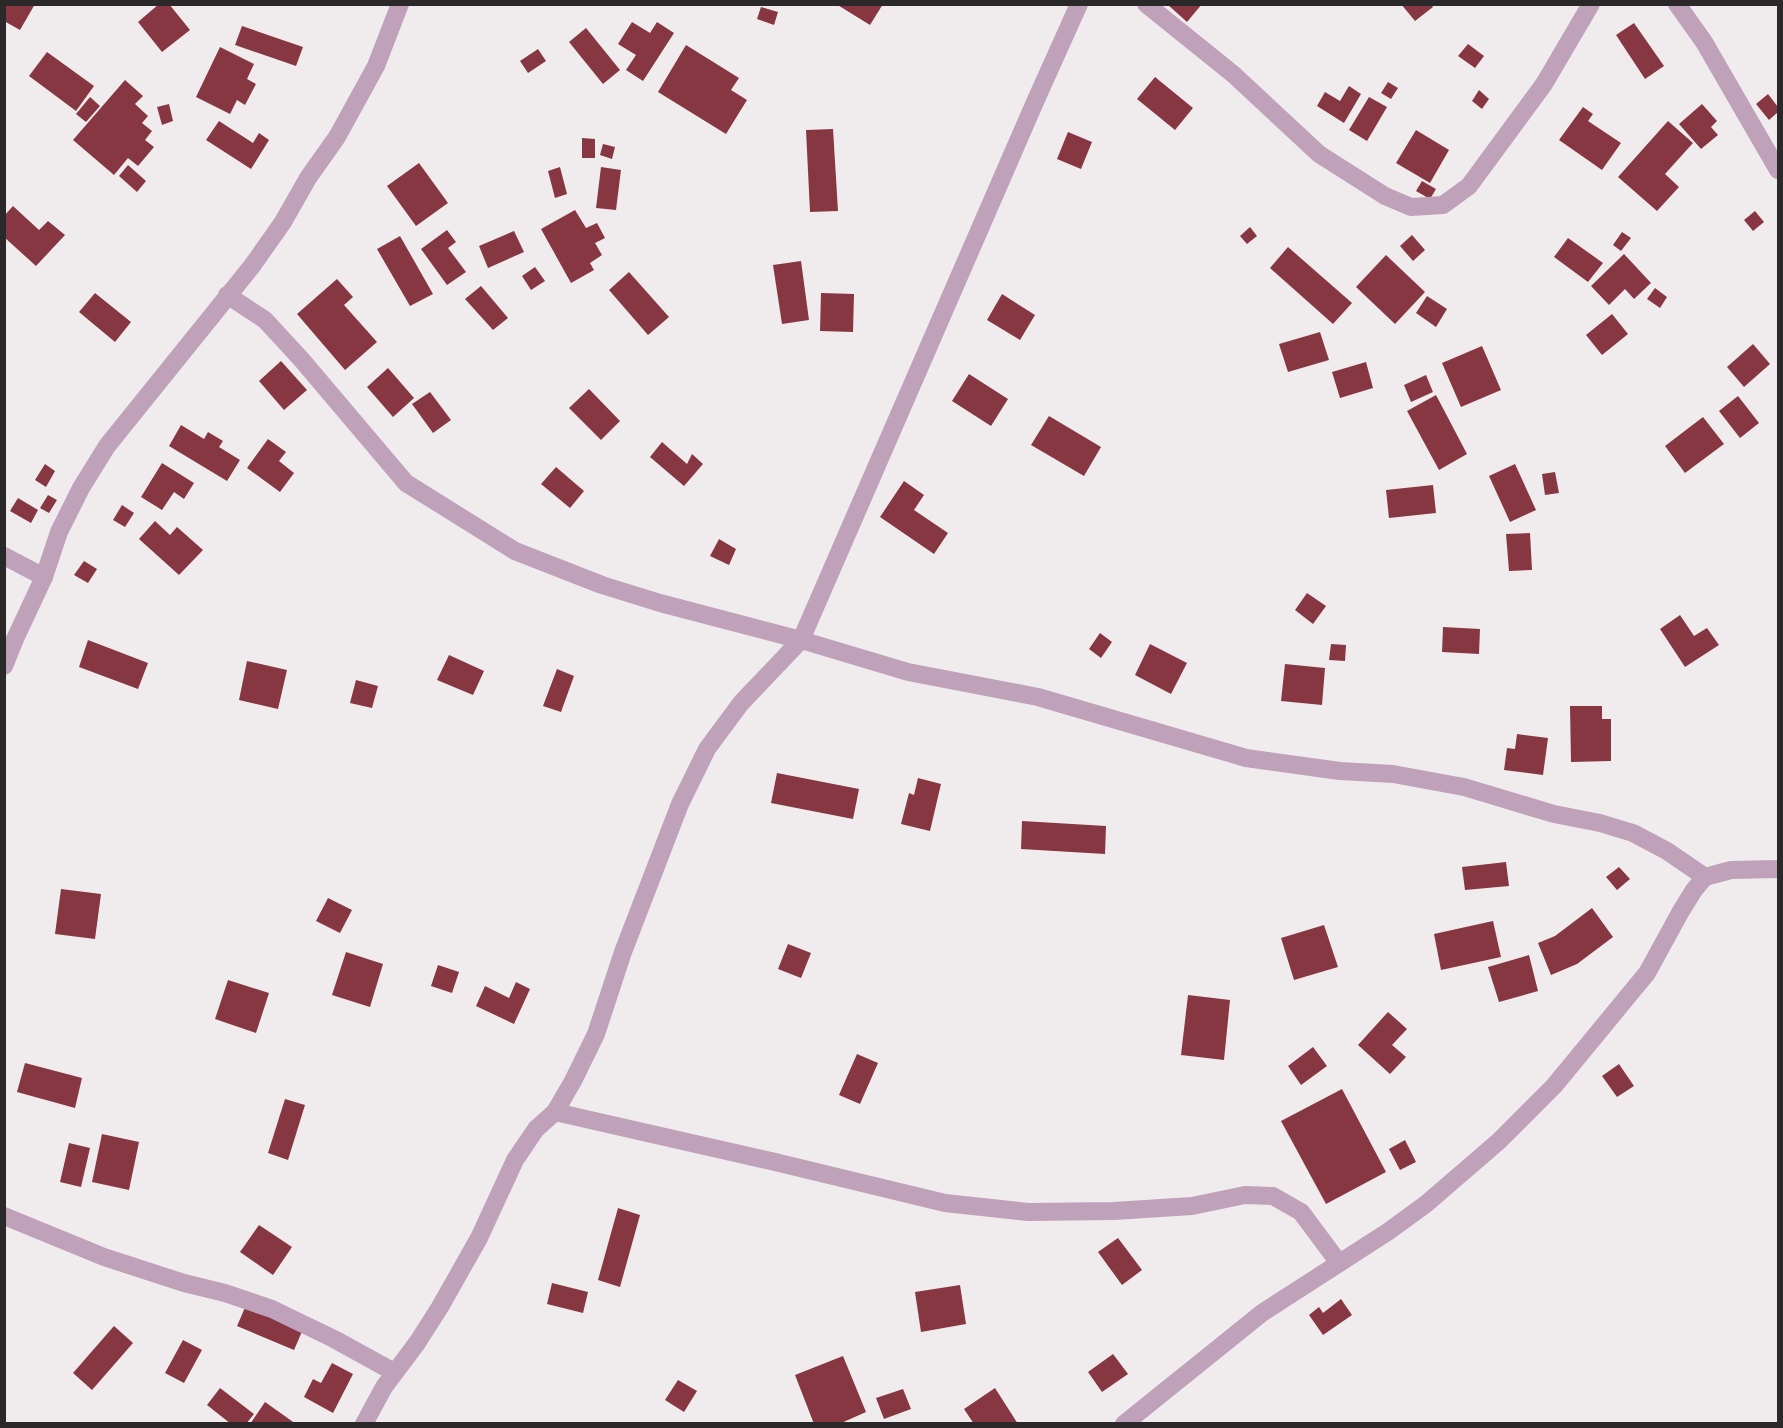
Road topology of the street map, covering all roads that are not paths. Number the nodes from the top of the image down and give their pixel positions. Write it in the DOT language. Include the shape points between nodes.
graph roads {
  1 [pos="400,4"];
  2 [pos="1079,4"];
  3 [pos="1146,4"];
  4 [pos="1591,4"];
  5 [pos="1677,4"];
  6 [pos="1779,170"];
  7 [pos="227,295"];
  8 [pos="4,556"];
  9 [pos="44,578"];
  10 [pos="801,640"];
  11 [pos="4,666"];
  12 [pos="1779,869"];
  13 [pos="1705,877"];
  14 [pos="555,1112"];
  15 [pos="4,1216"];
  16 [pos="1340,1263"];
  17 [pos="393,1372"];
  18 [pos="364,1424"];
  19 [pos="1124,1424"];
  1 -- 7 [label="street" via="376,66 337,137 283,222"];
  2 -- 10 [label="street"];
  3 -- 4 [label="street" via="1233,74 1318,154 1411,207 1443,205 1468,186 1544,84"];
  5 -- 6 [label="street" via="1704,42"];
  7 -- 9 [label="street" via="107,446 59,532"];
  7 -- 10 [label="street" via="265,320 406,483 461,519 515,551 602,585"];
  8 -- 9 [label="street"];
  9 -- 11 [label="street"];
  10 -- 13 [label="street" via="908,672 1038,697 1246,758 1393,774 1464,787 1633,833"];
  10 -- 14 [label="street" via="741,703 707,749 680,804 596,1034"];
  12 -- 13 [label="street" via="1731,870"];
  13 -- 16 [label="street" via="1647,973 1554,1086 1499,1141 1426,1204"];
  14 -- 16 [label="street" via="945,1203 1028,1212 1114,1211 1192,1206 1245,1195 1273,1196 1301,1212"];
  14 -- 17 [label="street" via="536,1129 515,1160 479,1238 440,1307"];
  15 -- 17 [label="street" via="104,1257 272,1309"];
  16 -- 19 [label="street" via="1262,1313"];
  17 -- 18 [label="street"];
}
